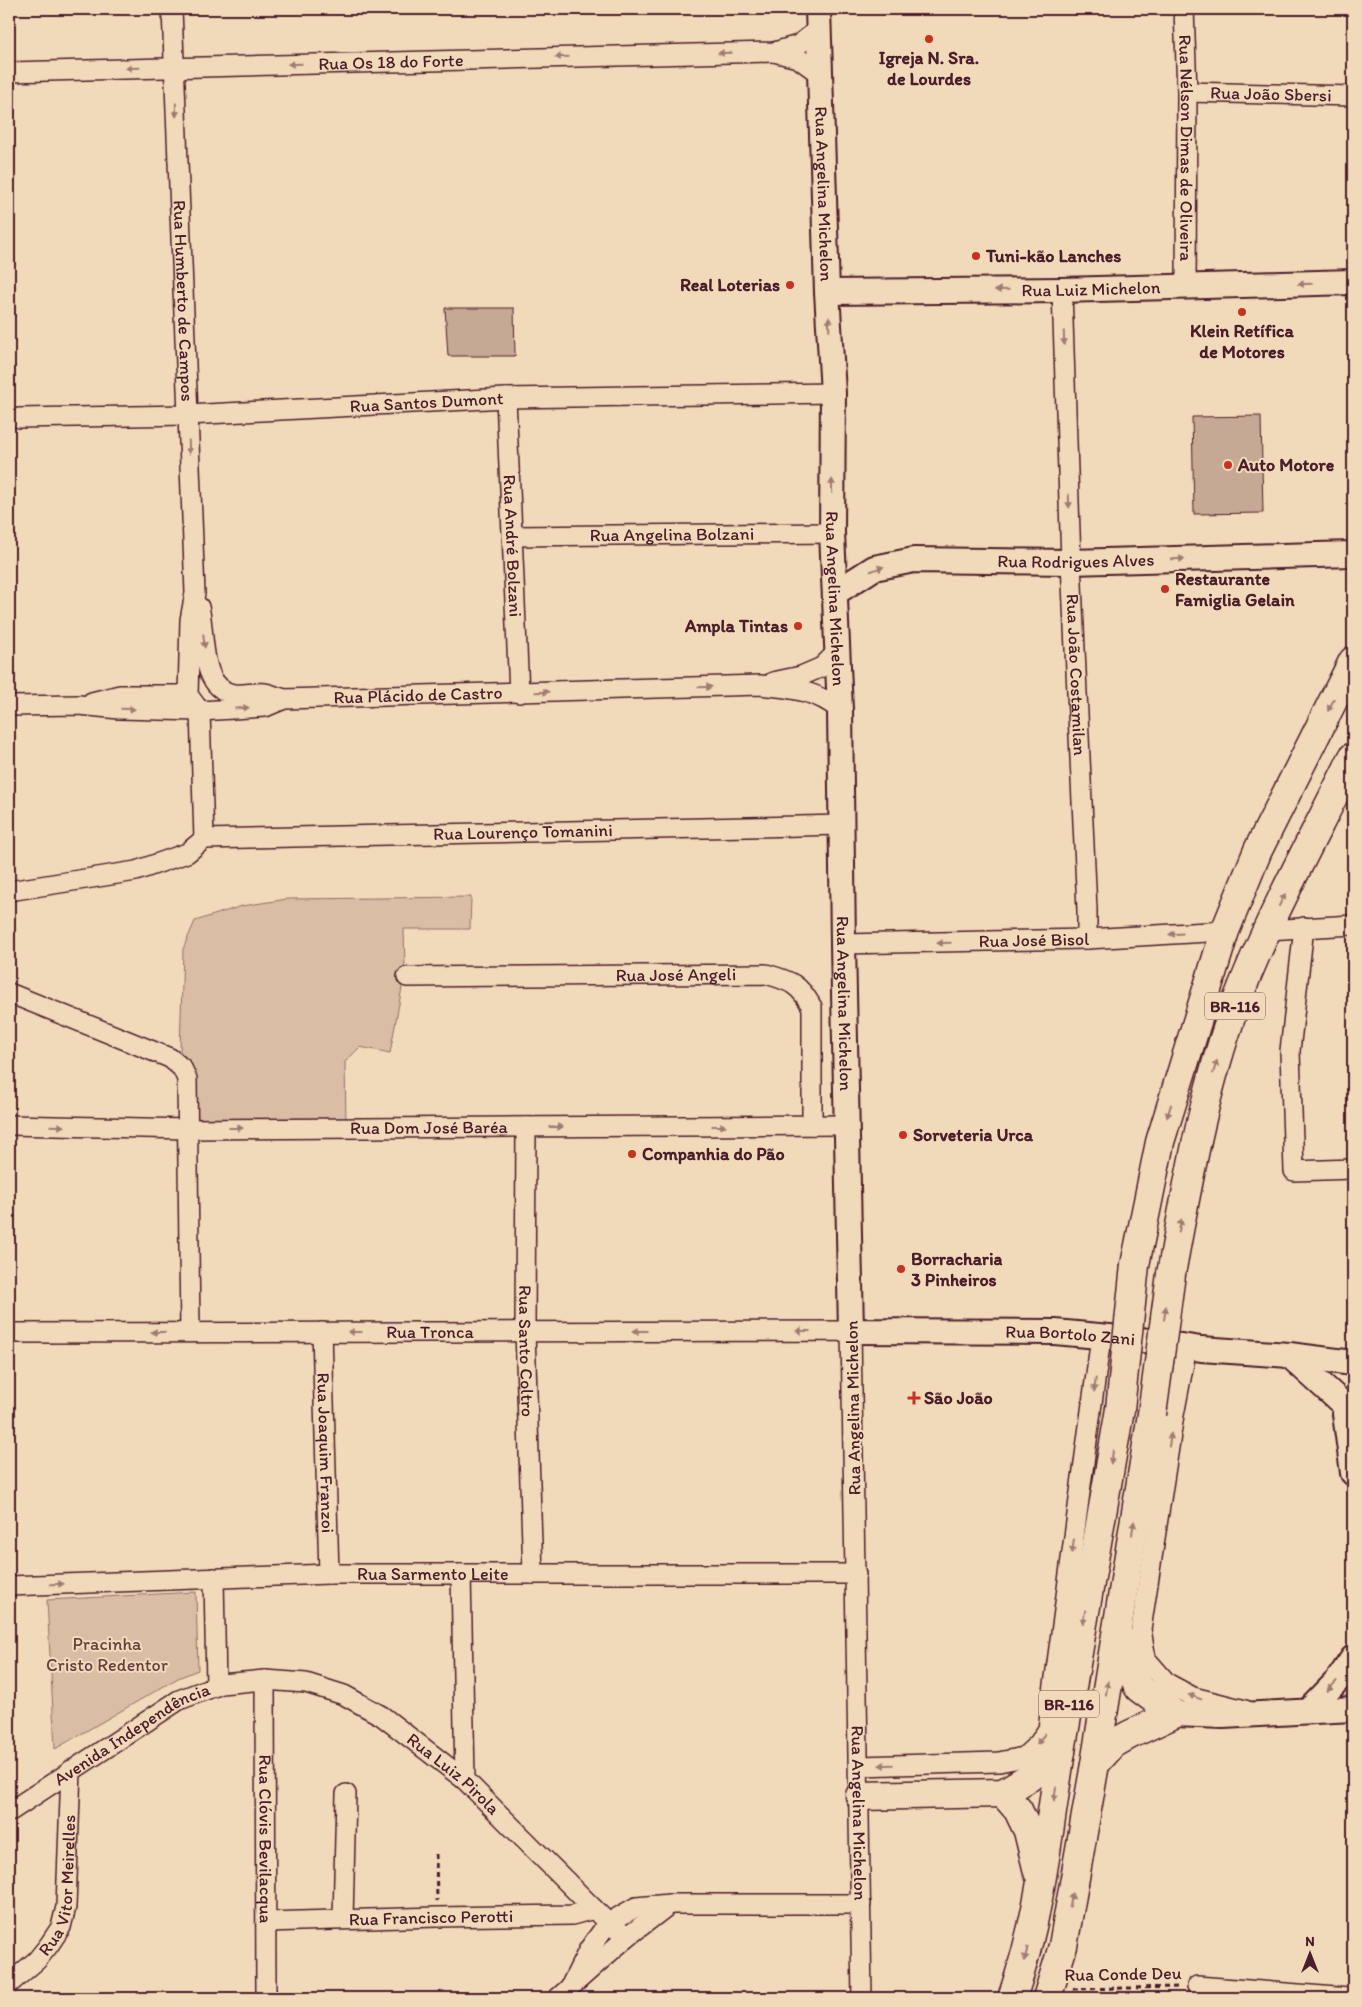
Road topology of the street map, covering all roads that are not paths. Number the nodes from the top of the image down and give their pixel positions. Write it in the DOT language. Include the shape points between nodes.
graph roads {
  1 [pos="172,9"];
  2 [pos="1184,9"];
  3 [pos="818,19"];
  4 [pos="774,52"];
  5 [pos="174,68"];
  6 [pos="9,72"];
  7 [pos="820,74"];
  8 [pos="1187,92"];
  9 [pos="1353,96"];
  10 [pos="1353,282"];
  11 [pos="1186,287"];
  12 [pos="1062,290"];
  13 [pos="827,292"];
  14 [pos="833,393"];
  15 [pos="506,398"];
  16 [pos="188,415"];
  17 [pos="19,418"];
  18 [pos="832,532"];
  19 [pos="512,536"];
  20 [pos="1353,554"];
  21 [pos="1071,562"];
  22 [pos="195,593"];
  23 [pos="835,593"];
  24 [pos="836,653"];
  25 [pos="1353,661"];
  26 [pos="760,685"];
  27 [pos="519,693"];
  28 [pos="188,695"];
  29 [pos="284,699"];
  30 [pos="79,705"];
  31 [pos="9,706"];
  32 [pos="840,710"];
  33 [pos="200,711"];
  34 [pos="1350,769"];
  35 [pos="842,825"];
  36 [pos="204,839"];
  37 [pos="9,891"];
  38 [pos="1353,925"];
  39 [pos="1304,927"];
  40 [pos="1267,930"];
  41 [pos="1225,931"];
  42 [pos="1087,939"];
  43 [pos="843,944"];
  44 [pos="407,977"];
  45 [pos="9,993"];
  46 [pos="9,1125"];
  47 [pos="812,1125"];
  48 [pos="848,1125"];
  49 [pos="526,1127"];
  50 [pos="188,1129"];
  51 [pos="1353,1169"];
  52 [pos="851,1331"];
  53 [pos="9,1332"];
  54 [pos="190,1332"];
  55 [pos="322,1332"];
  56 [pos="525,1332"];
  57 [pos="1101,1337"];
  58 [pos="1187,1347"];
  59 [pos="1289,1355"];
  60 [pos="1353,1363"];
  61 [pos="1353,1374"];
  62 [pos="1347,1414"];
  63 [pos="1353,1473"];
  64 [pos="329,1574"];
  65 [pos="461,1574"];
  66 [pos="533,1574"];
  67 [pos="856,1574"];
  68 [pos="214,1578"];
  69 [pos="9,1586"];
  70 [pos="1117,1626"];
  71 [pos="1353,1658"];
  72 [pos="265,1680"];
  73 [pos="216,1686"];
  74 [pos="1353,1709"];
  75 [pos="1308,1711"];
  76 [pos="1174,1714"];
  77 [pos="1259,1714"];
  78 [pos="1061,1751"];
  79 [pos="1096,1764"];
  80 [pos="859,1766"];
  81 [pos="71,1770"];
  82 [pos="465,1780"];
  83 [pos="1003,1792"];
  84 [pos="346,1794"];
  85 [pos="860,1796"];
  86 [pos="9,1812"];
  87 [pos="1042,1885"];
  88 [pos="670,1904"];
  89 [pos="861,1904"];
  90 [pos="594,1910"];
  91 [pos="343,1920"];
  92 [pos="266,1922"];
  93 [pos="608,1923"];
  94 [pos="628,1937"];
  95 [pos="9,1984"];
  96 [pos="1197,1986"];
  97 [pos="565,1992"];
  98 [pos="1048,1994"];
  99 [pos="1252,1994"];
  100 [pos="266,1998"];
  101 [pos="862,1998"];
  102 [pos="1012,1998"];
  103 [pos="1349,1998"];
  1 -- 5 [label="street, Rua Humberto de Campos"];
  2 -- 8 [label="street, Rua Nélson Dimas de Oliveira"];
  3 -- 4 [label="street, Rua Os 18 do Forte" via="798,45"];
  3 -- 7 [label="main road, Rua Angelina Michelon"];
  4 -- 5 [label="street, Rua Os 18 do Forte, one-way"];
  4 -- 7 [label="street, Rua Os 18 do Forte" via="798,58"];
  5 -- 6 [label="street, Rua Os 18 do Forte, one-way"];
  5 -- 16 [label="street, Rua Humberto de Campos, one-way"];
  7 -- 13 [label="main road, Rua Angelina Michelon"];
  8 -- 9 [label="street, Rua João Sbersi"];
  8 -- 11 [label="street, Rua Nélson Dimas de Oliveira"];
  10 -- 11 [label="main road, Rua Luiz Michelon, one-way"];
  11 -- 12 [label="main road, Rua Luiz Michelon"];
  12 -- 13 [label="main road, Rua Luiz Michelon, one-way"];
  12 -- 21 [label="street, Rua João Costamilan, one-way"];
  14 -- 13 [label="main road, Rua Angelina Michelon, one-way"];
  14 -- 15 [label="street, Rua Santos Dumont"];
  18 -- 14 [label="main road, Rua Angelina Michelon, one-way"];
  15 -- 16 [label="street, Rua Santos Dumont"];
  15 -- 19 [label="street, Rua André Bolzani"];
  16 -- 17 [label="street, Rua Santos Dumont"];
  16 -- 22 [label="street, Rua Humberto de Campos, one-way"];
  18 -- 19 [label="street, Rua Angelina Bolzani"];
  18 -- 23 [label="main road, Rua Angelina Michelon"];
  19 -- 27 [label="street, Rua André Bolzani"];
  21 -- 20 [label="main road, Rua Rodrigues Alves, one-way"];
  23 -- 21 [label="main road, Rua Rodrigues Alves, one-way" via="874,568 914,560"];
  21 -- 42 [label="street, Rua João Costamilan"];
  22 -- 28 [label="street, Rua Humberto de Campos" via="190,620"];
  22 -- 29 [label="street, Rua Humberto de Campos, one-way" via="202,618 207,670 212,681 233,694 265,693"];
  23 -- 24 [label="main road, Rua Angelina Michelon"];
  24 -- 26 [label="street, Rua Plácido de Castro" via="822,666 801,676"];
  24 -- 32 [label="main road, Rua Angelina Michelon"];
  25 -- 41 [label="highway, BR-116, one-way" via="1258,850"];
  27 -- 26 [label="street, Rua Plácido de Castro, one-way"];
  26 -- 32 [label="street, Rua Plácido de Castro" via="806,691"];
  27 -- 29 [label="street, Rua Plácido de Castro"];
  28 -- 30 [label="street, Rua Plácido de Castro" via="120,695"];
  28 -- 33 [label="street"];
  33 -- 29 [label="street, Rua Plácido de Castro, one-way" via="266,707"];
  30 -- 31 [label="street, Rua Plácido de Castro"];
  30 -- 33 [label="street, Rua Plácido de Castro, one-way"];
  32 -- 35 [label="main road, Rua Angelina Michelon"];
  33 -- 36 [label="street"];
  40 -- 34 [label="highway, BR-116, one-way"];
  35 -- 36 [label="street, Rua Lourenço Tomanini"];
  35 -- 43 [label="main road, Rua Angelina Michelon"];
  36 -- 37 [label="street" via="187,853 136,871"];
  38 -- 39 [label="street"];
  39 -- 40 [label="street"];
  39 -- 51 [label="street" via="1290,1051 1294,1171"];
  70 -- 40 [label="highway, BR-116, one-way, bridge" via="1171,1274 1196,1136 1216,1062"];
  41 -- 42 [label="street, Rua José Bisol, one-way"];
  41 -- 78 [label="highway, BR-116, one-way, bridge" via="1160,1142 1135,1265 1120,1409"];
  42 -- 43 [label="street, Rua José Bisol, one-way"];
  43 -- 48 [label="main road, Rua Angelina Michelon"];
  44 -- 47 [label="street, Rua José Angeli" via="766,974 787,979 803,991 812,1007"];
  45 -- 50 [label="street" via="170,1058 182,1068 187,1079"];
  46 -- 50 [label="street, Rua Dom José Baréa, one-way"];
  47 -- 48 [label="street, Rua Dom José Baréa"];
  49 -- 47 [label="street, Rua Dom José Baréa, one-way"];
  48 -- 52 [label="main road, Rua Angelina Michelon"];
  50 -- 49 [label="street, Rua Dom José Baréa, one-way"];
  49 -- 56 [label="street, Rua Santo Coltro"];
  50 -- 54 [label="street"];
  52 -- 56 [label="street, Rua Tronca, one-way"];
  52 -- 57 [label="main road, Rua Bortolo Zani" via="1055,1332"];
  52 -- 67 [label="street, Rua Angelina Michelon"];
  54 -- 53 [label="street, Rua Tronca, one-way"];
  54 -- 55 [label="street, Rua Tronca"];
  56 -- 55 [label="street, Rua Tronca, one-way"];
  55 -- 64 [label="street, Rua Joaquim Franzoi"];
  56 -- 66 [label="street, Rua Santo Coltro"];
  57 -- 58 [label="main road, Rua Bortolo Zani"];
  57 -- 80 [label="street, one-way" via="1048,1729 1040,1743 1024,1757 999,1762"];
  58 -- 59 [label="main road, Rua Bortolo Zani"];
  77 -- 58 [label="street, one-way" via="1193,1697 1167,1683 1146,1660 1142,1644 1143,1611"];
  59 -- 60 [label="main road, Rua Bortolo Zani"];
  59 -- 62 [label="main road"];
  61 -- 62 [label="main road" via="1346,1383"];
  62 -- 63 [label="main road"];
  64 -- 65 [label="street, Rua Sarmento Leite"];
  64 -- 68 [label="street, Rua Sarmento Leite"];
  65 -- 66 [label="street, Rua Sarmento Leite"];
  65 -- 82 [label="street"];
  66 -- 67 [label="street, Rua Sarmento Leite"];
  67 -- 80 [label="street, Rua Angelina Michelon"];
  69 -- 68 [label="street, Rua Sarmento Leite, one-way"];
  68 -- 73 [label="street"];
  70 -- 76 [label="highway" via="1126,1663 1138,1688"];
  79 -- 70 [label="highway, BR-116, one-way"];
  71 -- 75 [label="main road, one-way" via="1338,1680"];
  72 -- 73 [label="street, Avenida Independência"];
  72 -- 82 [label="street, Rua Luiz Pirola" via="306,1683 344,1695 382,1716"];
  72 -- 92 [label="street, Rua Clóvis Bevilacqua"];
  73 -- 81 [label="street, Avenida Independência" via="179,1700"];
  74 -- 75 [label="main road"];
  75 -- 77 [label="main road"];
  76 -- 77 [label="main road"];
  76 -- 79 [label="highway" via="1113,1744"];
  78 -- 83 [label="highway" via="1038,1772"];
  78 -- 87 [label="highway, BR-116, one-way"];
  98 -- 79 [label="highway, BR-116, one-way" via="1063,1946"];
  80 -- 85 [label="street, Rua Angelina Michelon"];
  81 -- 86 [label="street, Avenida Independência"];
  81 -- 95 [label="street, Rua Vitor Meirelles" via="66,1907 61,1927 37,1960"];
  82 -- 90 [label="street, Rua Luiz Pirola"];
  83 -- 85 [label="highway"];
  83 -- 87 [label="highway" via="1018,1810 1028,1831"];
  84 -- 91 [label="street"];
  85 -- 89 [label="street, Rua Angelina Michelon"];
  87 -- 102 [label="highway, BR-116, one-way" via="1025,1960"];
  88 -- 89 [label="street"];
  88 -- 93 [label="street" via="636,1907"];
  88 -- 94 [label="street"];
  89 -- 101 [label="street, Rua Angelina Michelon"];
  90 -- 91 [label="street, Rua Francisco Perotti" via="572,1915"];
  90 -- 93 [label="street, Rua Luiz Pirola"];
  91 -- 92 [label="street, Rua Francisco Perotti"];
  92 -- 100 [label="street, Rua Clóvis Bevilacqua"];
  93 -- 94 [label="street"];
  93 -- 97 [label="street"];
  94 -- 97 [label="street"];
  96 -- 99 [label="street"];
  99 -- 103 [label="street"];
}
